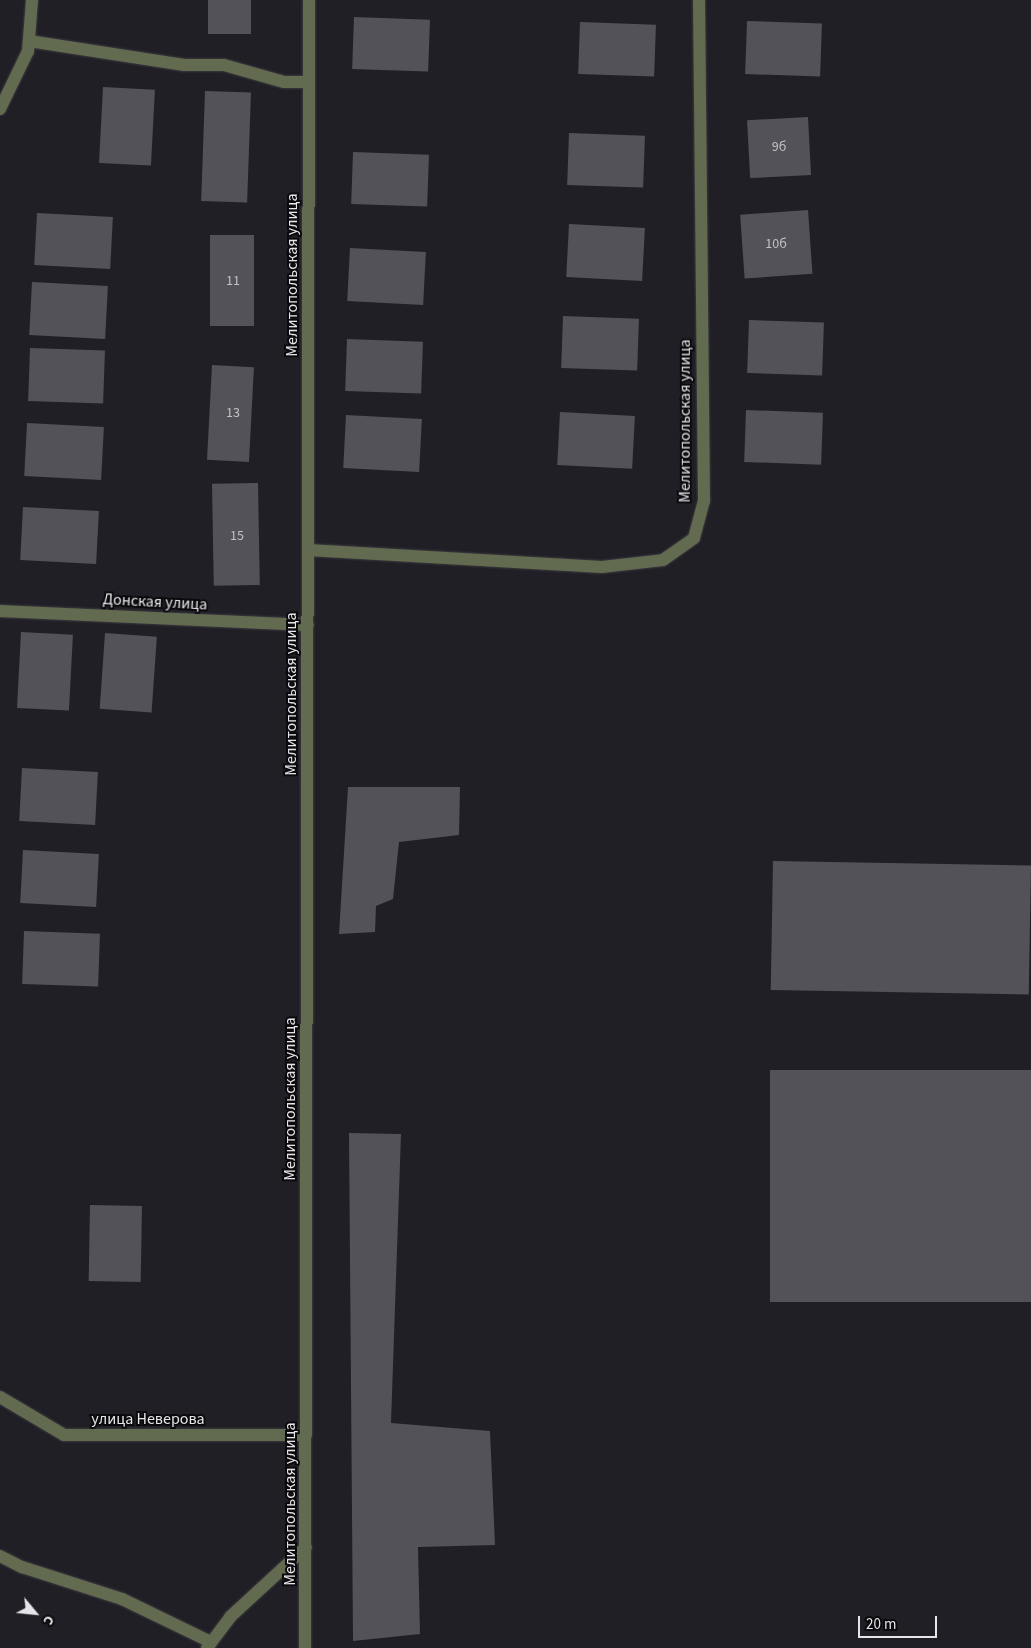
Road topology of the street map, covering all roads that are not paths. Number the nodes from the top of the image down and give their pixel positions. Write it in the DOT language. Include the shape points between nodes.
graph roads {
  1 [pos="32,0"];
  2 [pos="310,0"];
  3 [pos="699,0"];
  4 [pos="28,41"];
  5 [pos="309,82"];
  6 [pos="0,109"];
  7 [pos="308,550"];
  8 [pos="0,611"];
  9 [pos="308,625"];
  10 [pos="0,1397"];
  11 [pos="306,1435"];
  12 [pos="306,1546"];
  13 [pos="0,1556"];
  14 [pos="209,1645"];
  15 [pos="305,1648"];
  1 -- 4 [label="street"];
  2 -- 5 [label="street, Мелитопольская улица"];
  3 -- 7 [label="street, Мелитопольская улица" via="704,501 694,538 663,560 602,567"];
  4 -- 5 [label="street" via="184,65 224,65 284,82"];
  4 -- 6 [label="street" via="28,51"];
  5 -- 7 [label="street, Мелитопольская улица"];
  7 -- 9 [label="street, Мелитопольская улица"];
  8 -- 9 [label="street, Донская улица"];
  9 -- 11 [label="street, Мелитопольская улица"];
  10 -- 11 [label="street, улица Неверова" via="64,1435"];
  11 -- 12 [label="street, Мелитопольская улица"];
  12 -- 14 [label="street" via="230,1617"];
  12 -- 15 [label="street, Мелитопольская улица"];
  13 -- 14 [label="street" via="22,1567 122,1599"];
}
